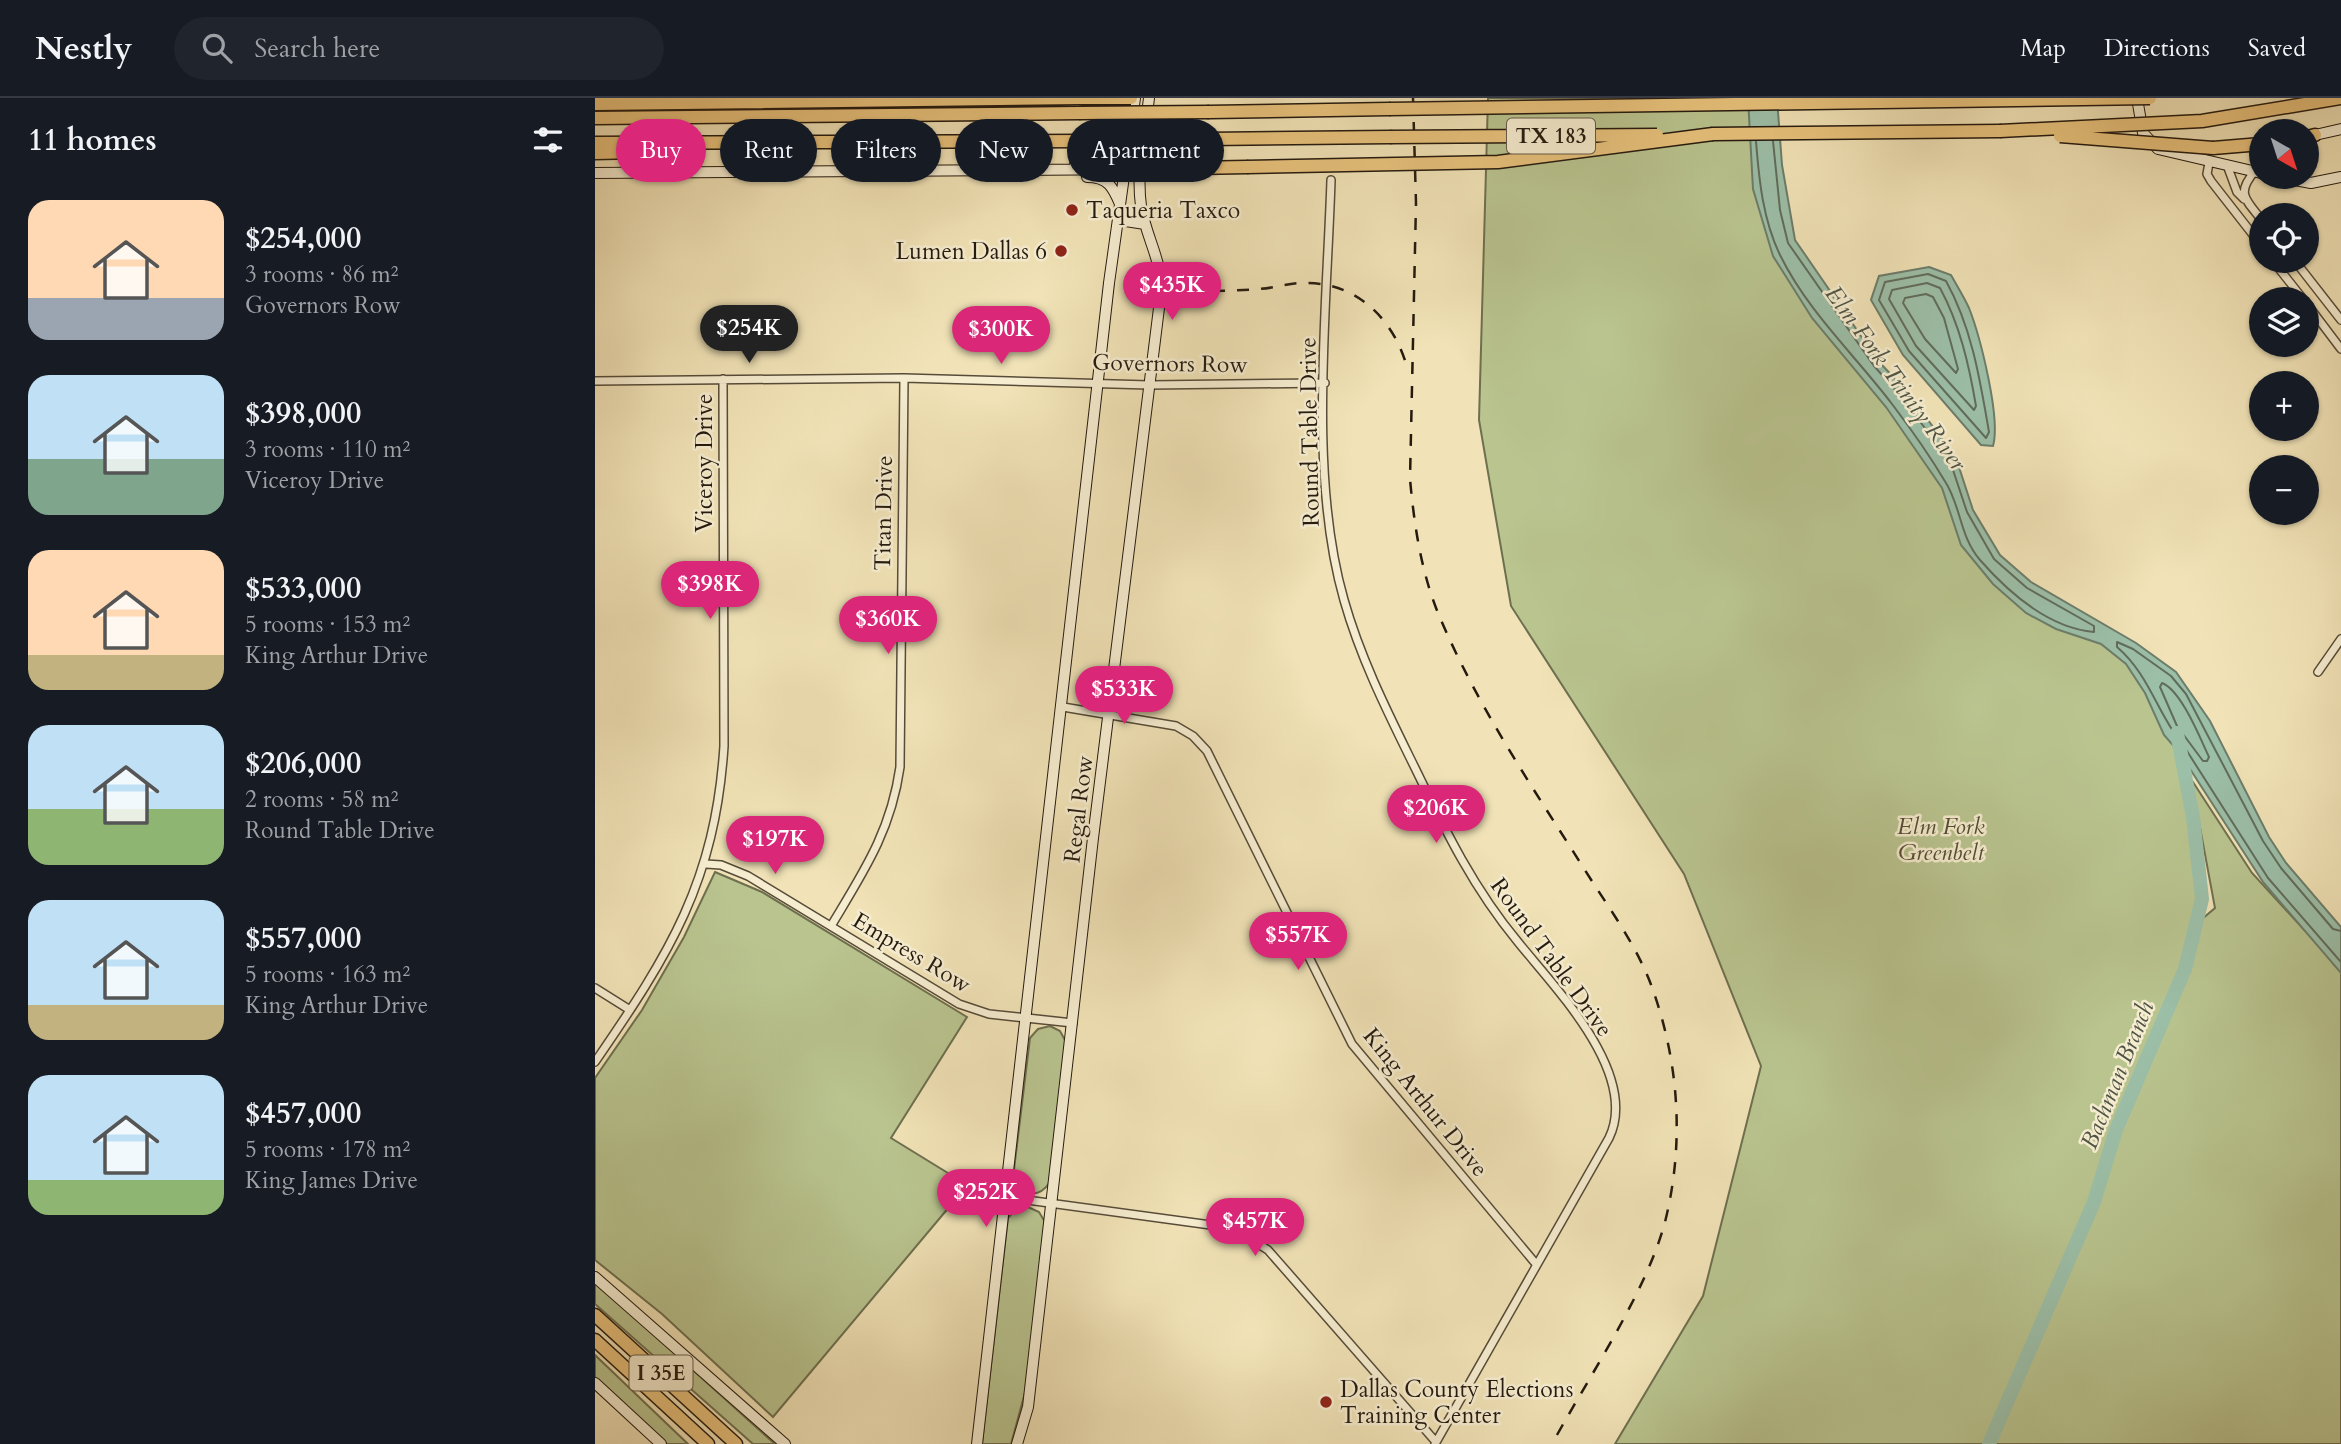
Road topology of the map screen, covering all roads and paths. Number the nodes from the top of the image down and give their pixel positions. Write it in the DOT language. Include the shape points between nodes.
graph roads {
  1 [pos="1112,98"];
  2 [pos="1133,98"];
  3 [pos="1149,98"];
  4 [pos="2137,98"];
  5 [pos="2150,98"];
  6 [pos="2341,98"];
  7 [pos="1081,99"];
  8 [pos="595,104"];
  9 [pos="595,118"];
  10 [pos="1131,119"];
  11 [pos="1146,119"];
  12 [pos="2000,131"];
  13 [pos="2341,131"];
  14 [pos="1713,134"];
  15 [pos="2319,135"];
  16 [pos="595,143"];
  17 [pos="720,144"];
  18 [pos="817,144"];
  19 [pos="2249,144"];
  20 [pos="720,147"];
  21 [pos="595,153"];
  22 [pos="2209,163"];
  23 [pos="2227,165"];
  24 [pos="1224,167"];
  25 [pos="1053,170"];
  26 [pos="2249,170"];
  27 [pos="955,171"];
  28 [pos="595,173"];
  29 [pos="1053,174"];
  30 [pos="2340,177"];
  31 [pos="1331,180"];
  32 [pos="2249,180"];
  33 [pos="2319,181"];
  34 [pos="1123,182"];
  35 [pos="1141,182"];
  36 [pos="2247,202"];
  37 [pos="2249,204"];
  38 [pos="1120,207"];
  39 [pos="1119,220"];
  40 [pos="1145,224"];
  41 [pos="2249,230"];
  42 [pos="2282,273"];
  43 [pos="2304,273"];
  44 [pos="2294,287"];
  45 [pos="2319,320"];
  46 [pos="2341,320"];
  47 [pos="2341,349"];
  48 [pos="904,378"];
  49 [pos="723,379"];
  50 [pos="595,381"];
  51 [pos="1098,382"];
  52 [pos="1325,383"];
  53 [pos="1149,384"];
  54 [pos="2341,639"];
  55 [pos="2318,672"];
  56 [pos="1063,707"];
  57 [pos="1110,714"];
  58 [pos="706,864"];
  59 [pos="831,926"];
  60 [pos="595,988"];
  61 [pos="631,1010"];
  62 [pos="1025,1018"];
  63 [pos="1073,1023"];
  64 [pos="595,1062"];
  65 [pos="1005,1197"];
  66 [pos="1052,1204"];
  67 [pos="1537,1264"];
  68 [pos="595,1277"];
  69 [pos="595,1315"];
  70 [pos="595,1340"];
  71 [pos="596,1385"];
  72 [pos="726,1433"];
  73 [pos="1435,1443"];
  74 [pos="661,1444"];
  75 [pos="708,1444"];
  76 [pos="736,1444"];
  77 [pos="742,1444"];
  78 [pos="785,1444"];
  79 [pos="977,1444"];
  80 [pos="1017,1444"];
  1 -- 25 [label="main road" via="1104,151 1086,164"];
  2 -- 7 [label="highway, bridge"];
  2 -- 10 [label="main road, Regal Row"];
  3 -- 11 [label="main road, Regal Row"];
  4 -- 22 [label="main road" via="2140,124 2149,141 2167,153"];
  5 -- 9 [label="highway, bridge"];
  6 -- 12 [label="highway, TX 183, bridge" via="2202,121"];
  7 -- 8 [label="highway"];
  12 -- 14 [label="highway, TX 183"];
  12 -- 19 [label="highway, bridge" via="2187,147"];
  13 -- 15 [label="main road"];
  14 -- 18 [label="highway, TX 183, bridge"];
  14 -- 24 [label="highway, bridge" via="1498,162"];
  16 -- 17 [label="highway, TX 183"];
  20 -- 21 [label="highway"];
  22 -- 23 [label="main road"];
  22 -- 41 [label="street" via="2211,181"];
  23 -- 26 [label="main road"];
  23 -- 36 [label="street" via="2237,192"];
  27 -- 28 [label="main road"];
  29 -- 38 [label="main road" via="1106,180"];
  30 -- 33 [label="main road"];
  31 -- 52 [label="street, Round Table Drive"];
  32 -- 36 [label="street" via="2244,184"];
  34 -- 38 [label="main road, Regal Row"];
  35 -- 40 [label="main road, Regal Row"];
  36 -- 37 [label="street"];
  38 -- 39 [label="main road, Regal Row"];
  39 -- 40 [label="main road"];
  39 -- 51 [label="main road, Regal Row"];
  40 -- 53 [label="main road, Regal Row" via="1158,254 1162,284"];
  42 -- 44 [label="street"];
  43 -- 46 [label="street"];
  45 -- 47 [label="street"];
  48 -- 49 [label="street, Governors Row"];
  48 -- 51 [label="street, Governors Row"];
  48 -- 59 [label="street, Titan Drive" via="900,767 887,827"];
  49 -- 50 [label="street, Governors Row"];
  49 -- 58 [label="street, Viceroy Drive" via="724,746 721,799"];
  51 -- 53 [label="street, Governors Row"];
  51 -- 56 [label="main road, Regal Row"];
  52 -- 53 [label="street, Governors Row"];
  52 -- 67 [label="street, Round Table Drive" via="1324,463 1332,549 1364,659 1464,867 1497,917 1581,1020 1611,1087 1612,1132"];
  53 -- 57 [label="main road, Regal Row"];
  54 -- 55 [label="street"];
  56 -- 57 [label="street, King Arthur Drive"];
  56 -- 62 [label="main road, Regal Row"];
  57 -- 63 [label="main road, Regal Row"];
  57 -- 67 [label="street, King Arthur Drive" via="1178,726 1207,751 1352,1045"];
  58 -- 59 [label="street, Empress Row" via="738,870"];
  58 -- 61 [label="street, Viceroy Drive" via="684,919"];
  59 -- 62 [label="street, Empress Row" via="959,1004 989,1014"];
  60 -- 61 [label="street"];
  61 -- 64 [label="street, Viceroy Drive"];
  62 -- 63 [label="street, Empress Row"];
  62 -- 65 [label="main road, Regal Row"];
  63 -- 66 [label="main road, Regal Row"];
  65 -- 66 [label="street"];
  65 -- 79 [label="main road, Regal Row"];
  66 -- 73 [label="street" via="1218,1226 1253,1239 1268,1250"];
  66 -- 80 [label="main road, Regal Row" via="1028,1407"];
  67 -- 73 [label="street, Round Table Drive"];
  68 -- 78 [label="main road"];
  69 -- 72 [label="highway, I 35E"];
  70 -- 75 [label="highway, I 35E"];
  71 -- 74 [label="main road"];
  72 -- 76 [label="highway, I 35E"];
  72 -- 77 [label="highway"];
}
